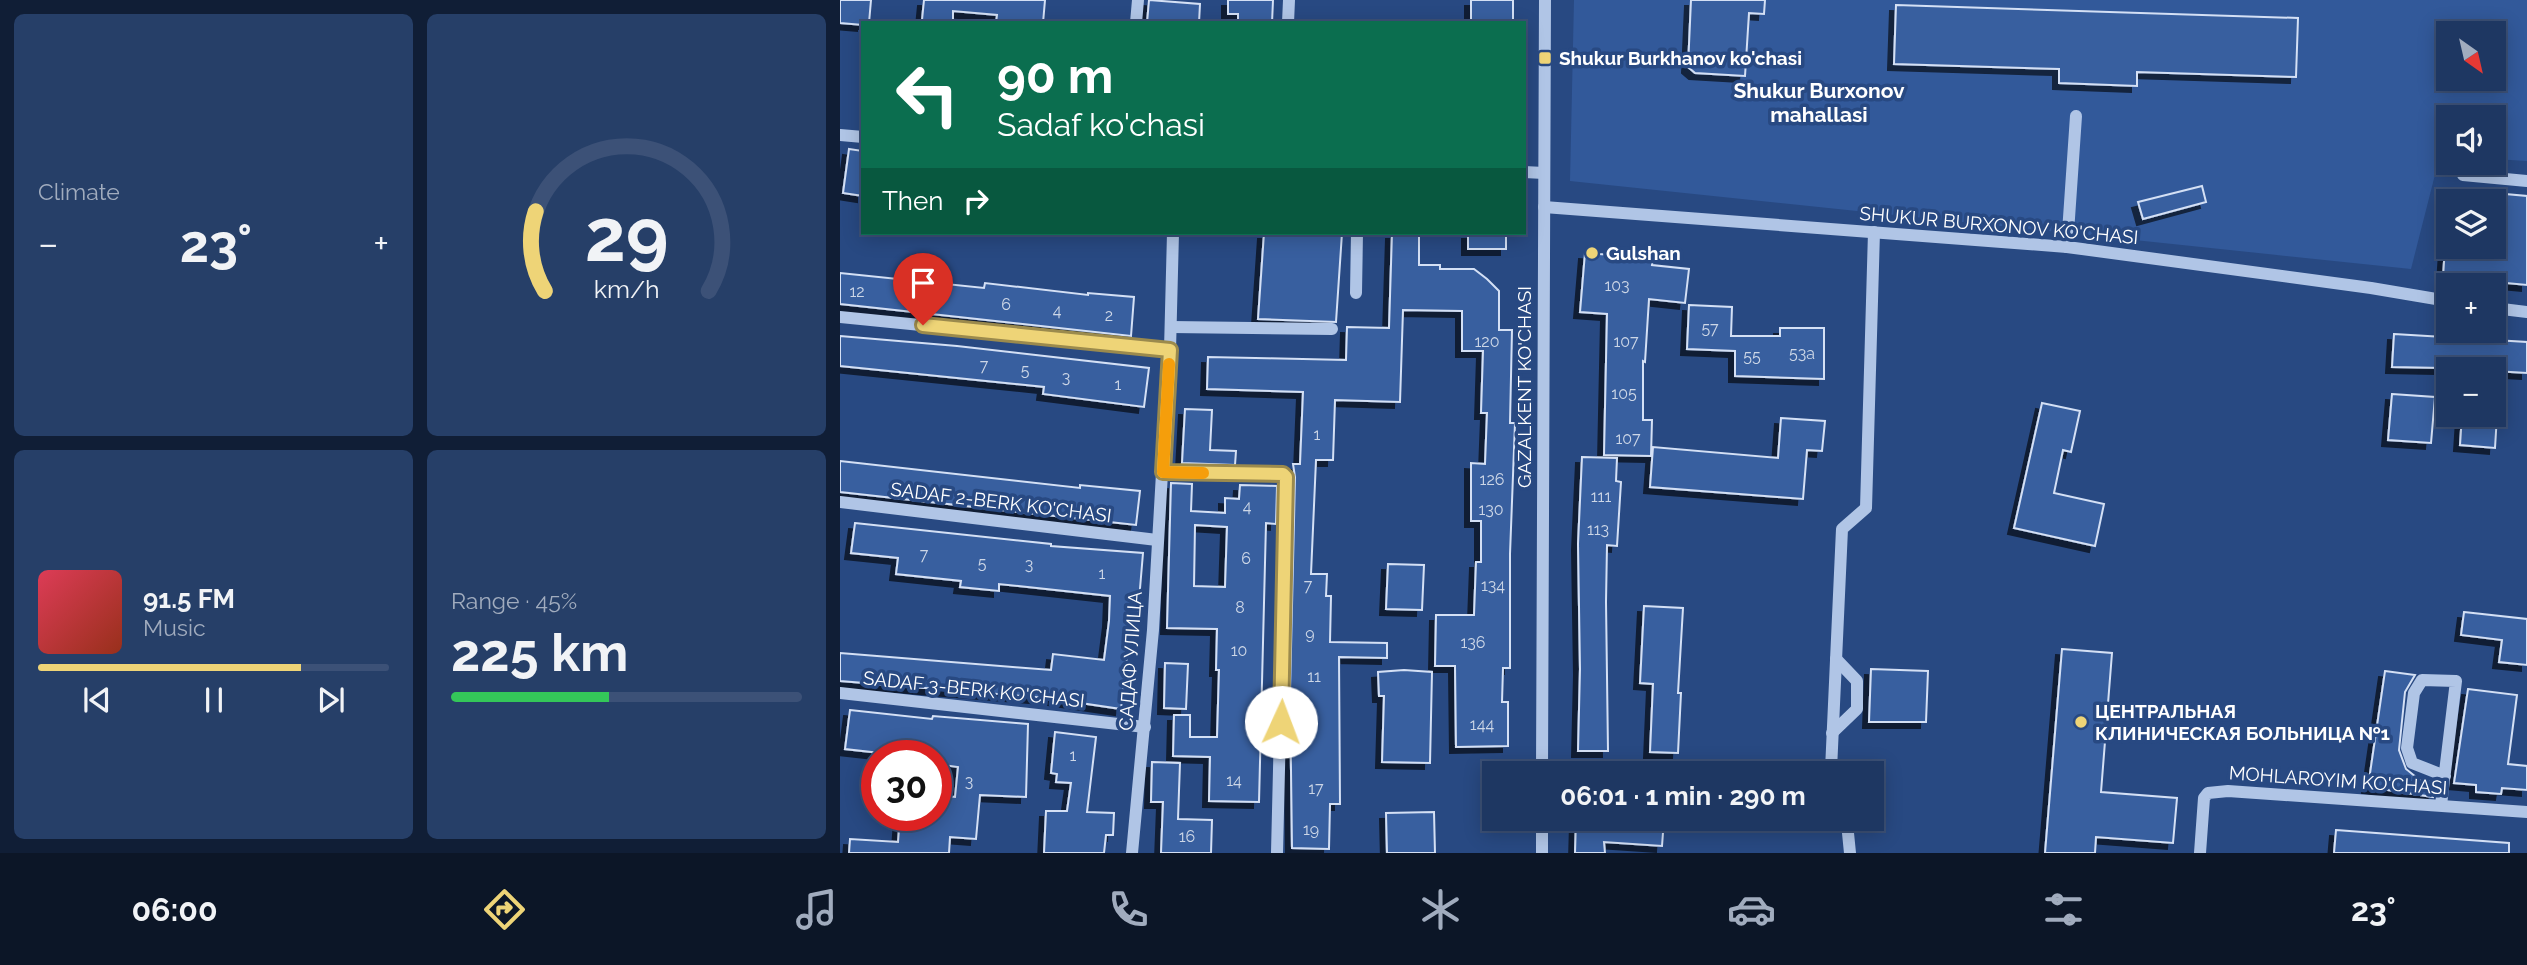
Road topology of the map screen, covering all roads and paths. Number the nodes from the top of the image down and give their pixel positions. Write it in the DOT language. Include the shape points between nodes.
graph roads {
  1 [pos="1138,0"];
  2 [pos="1289,0"];
  3 [pos="1545,0"];
  4 [pos="1136,21"];
  5 [pos="1288,21"];
  6 [pos="2076,116"];
  7 [pos="840,135"];
  8 [pos="861,137"];
  9 [pos="1526,172"];
  10 [pos="1544,173"];
  11 [pos="2463,175"];
  12 [pos="2527,181"];
  13 [pos="1544,207"];
  14 [pos="1874,232"];
  15 [pos="1174,235"];
  16 [pos="1357,235"];
  17 [pos="2067,247"];
  18 [pos="1356,293"];
  19 [pos="2436,299"];
  20 [pos="2506,310"];
  21 [pos="2527,312"];
  22 [pos="840,317"];
  23 [pos="1171,327"];
  24 [pos="1332,329"];
  25 [pos="1170,350"];
  26 [pos="1163,472"];
  27 [pos="840,502"];
  28 [pos="1157,540"];
  29 [pos="1836,659"];
  30 [pos="840,693"];
  31 [pos="1144,727"];
  32 [pos="1832,733"];
  33 [pos="1542,761"];
  34 [pos="1831,761"];
  35 [pos="2445,776"];
  36 [pos="2441,805"];
  37 [pos="2527,812"];
  38 [pos="1542,831"];
  39 [pos="1848,833"];
  40 [pos="1132,853"];
  41 [pos="1277,853"];
  42 [pos="1542,853"];
  43 [pos="1850,853"];
  44 [pos="2200,853"];
  1 -- 4 [label="street"];
  2 -- 5 [label="street"];
  3 -- 10 [label="street, GAZALKENT KO'CHASI"];
  6 -- 17 [label="street"];
  7 -- 8 [label="street"];
  9 -- 10 [label="street"];
  10 -- 13 [label="street, GAZALKENT KO'CHASI"];
  11 -- 12 [label="street"];
  13 -- 14 [label="street, SHUKUR BURXONOV KO'CHASI"];
  13 -- 33 [label="street, GAZALKENT KO'CHASI"];
  14 -- 17 [label="street, SHUKUR BURXONOV KO'CHASI"];
  14 -- 29 [label="street" via="1866,508 1842,529"];
  15 -- 23 [label="street, САДАФ УЛИЦА"];
  16 -- 18 [label="street"];
  17 -- 19 [label="street, SHUKUR BURXONOV KO'CHASI"];
  20 -- 21 [label="street"];
  22 -- 25 [label="street"];
  23 -- 24 [label="street"];
  23 -- 25 [label="street, САДАФ УЛИЦА"];
  25 -- 26 [label="street, САДАФ УЛИЦА"];
  26 -- 28 [label="street, САДАФ УЛИЦА"];
  26 -- 41 [label="street" via="1286,477"];
  27 -- 28 [label="street, SADAF 2-BERK KO'CHASI"];
  28 -- 31 [label="street, САДАФ УЛИЦА"];
  29 -- 32 [label="street"];
  29 -- 32 [label="street" via="1857,681 1857,709"];
  30 -- 31 [label="street, SADAF 3-BERK KO'CHASI"];
  31 -- 40 [label="street, САДАФ УЛИЦА"];
  32 -- 34 [label="street"];
  35 -- 35 [label="street" via="2456,681 2422,680 2414,693 2407,748 2412,763"];
  35 -- 36 [label="street"];
  36 -- 37 [label="street, MOHLAROYIM KO'CHASI"];
  36 -- 44 [label="street, MOHLAROYIM KO'CHASI" via="2208,793"];
  38 -- 42 [label="street"];
  39 -- 43 [label="street"];
}
